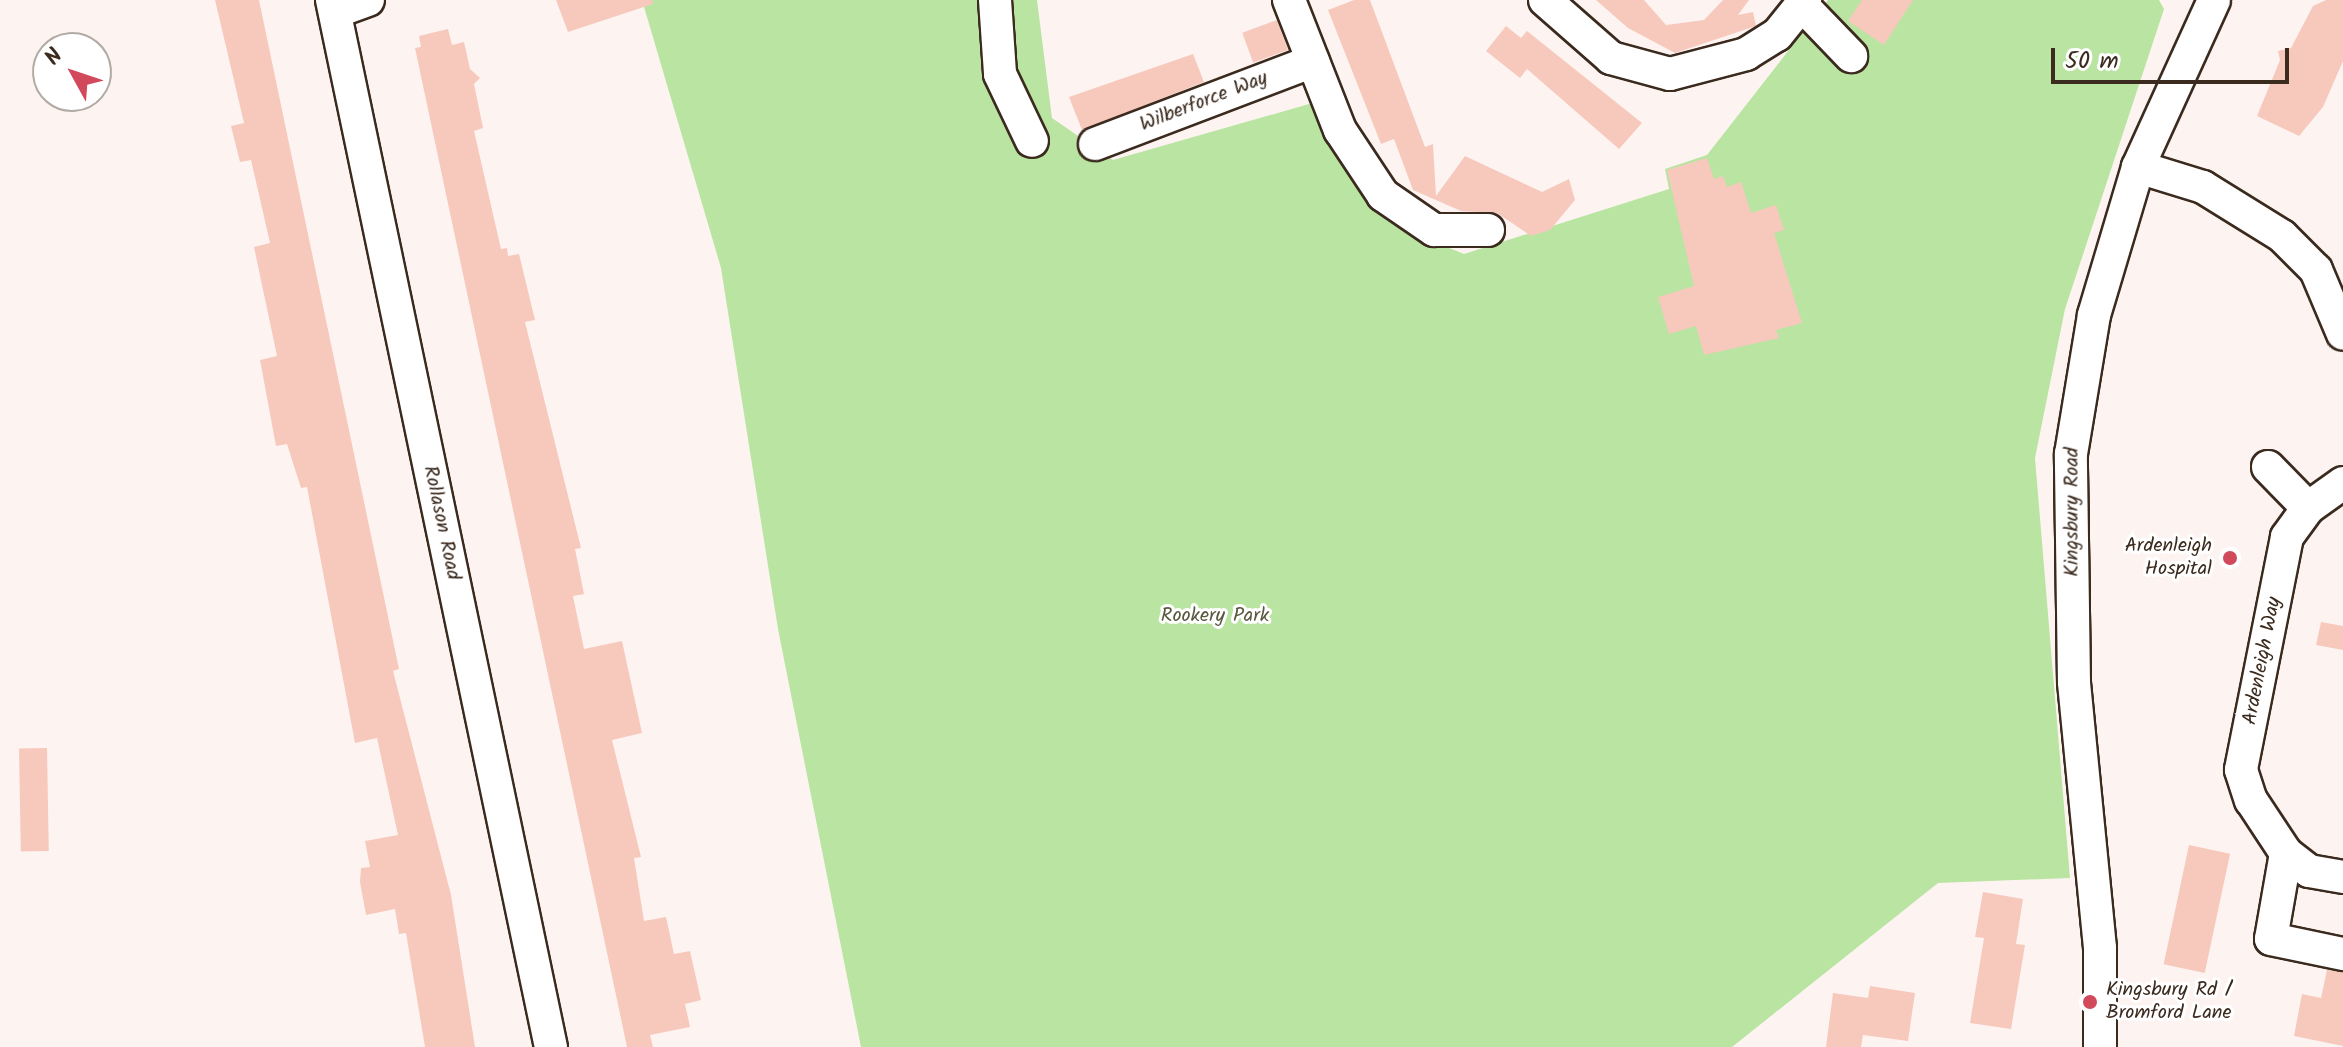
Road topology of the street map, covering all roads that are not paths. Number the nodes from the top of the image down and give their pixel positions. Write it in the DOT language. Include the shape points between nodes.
graph roads {
  1 [pos="368,0"];
  2 [pos="995,0"];
  3 [pos="1545,0"];
  4 [pos="2214,0"];
  5 [pos="1293,1"];
  6 [pos="1803,2"];
  7 [pos="334,6"];
  8 [pos="1851,56"];
  9 [pos="1313,61"];
  10 [pos="1032,141"];
  11 [pos="1095,144"];
  12 [pos="2138,167"];
  13 [pos="1488,230"];
  14 [pos="2333,275"];
  15 [pos="2343,334"];
  16 [pos="2268,467"];
  17 [pos="2343,483"];
  18 [pos="2308,508"];
  19 [pos="2286,853"];
  20 [pos="2343,877"];
  21 [pos="2343,954"];
  22 [pos="551,1047"];
  23 [pos="2100,1047"];
  1 -- 7 [label="street"];
  2 -- 10 [label="street" via="1000,74"];
  3 -- 6 [label="street" via="1611,58 1670,74 1746,54 1777,35"];
  4 -- 12 [label="street, Kingsbury Road"];
  5 -- 9 [label="street"];
  6 -- 8 [label="street"];
  7 -- 22 [label="street, Rollason Road"];
  9 -- 11 [label="street, Wilberforce Way"];
  9 -- 13 [label="street" via="1340,130 1383,195 1434,230"];
  12 -- 14 [label="street" via="2203,187"];
  12 -- 23 [label="street, Kingsbury Road" via="2094,315 2071,454 2074,682 2100,948"];
  14 -- 15 [label="street"];
  16 -- 18 [label="street"];
  17 -- 18 [label="street, Ardenleigh Way"];
  18 -- 19 [label="street, Ardenleigh Way" via="2287,537 2241,770 2251,800"];
  19 -- 20 [label="street, Ardenleigh Way" via="2309,871"];
  19 -- 21 [label="street" via="2271,939"];
}
